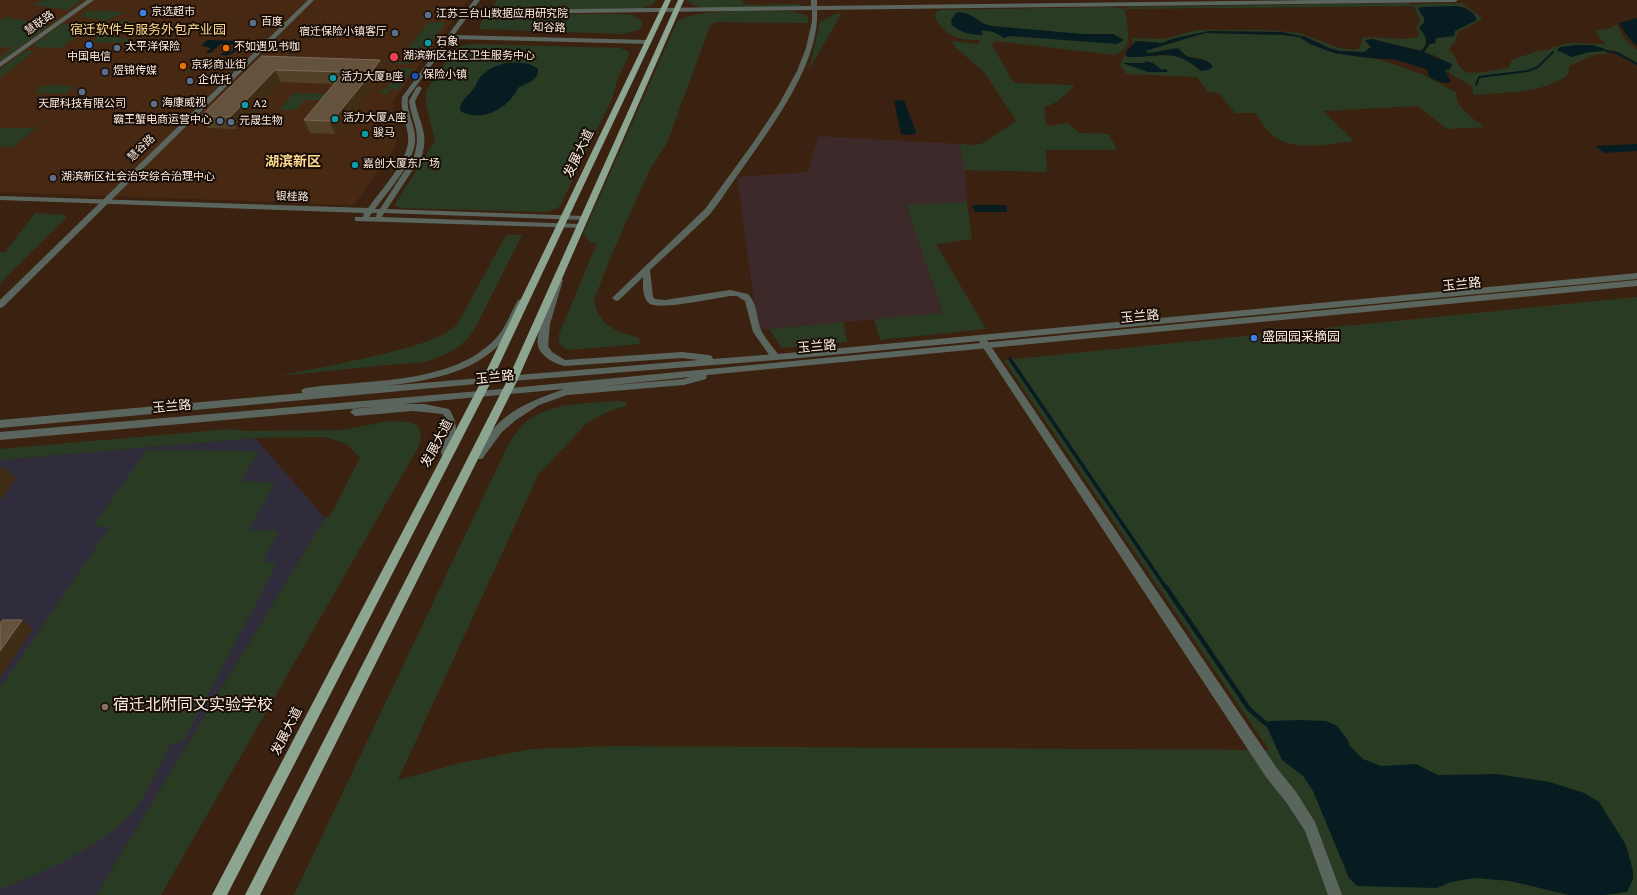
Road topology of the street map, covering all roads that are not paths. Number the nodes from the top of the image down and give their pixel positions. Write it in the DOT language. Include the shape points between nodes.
graph roads {
  1 [pos="91,0"];
  2 [pos="311,0"];
  3 [pos="477,0"];
  4 [pos="482,0"];
  5 [pos="668,0"];
  6 [pos="681,0"];
  7 [pos="814,0"];
  8 [pos="1455,0"];
  9 [pos="815,8"];
  10 [pos="664,10"];
  11 [pos="677,10"];
  12 [pos="499,12"];
  13 [pos="454,35"];
  14 [pos="649,41"];
  15 [pos="0,64"];
  16 [pos="0,198"];
  17 [pos="101,203"];
  18 [pos="0,204"];
  19 [pos="366,215"];
  20 [pos="379,216"];
  21 [pos="584,218"];
  22 [pos="563,222"];
  23 [pos="580,226"];
  24 [pos="543,262"];
  25 [pos="565,262"];
  26 [pos="646,270"];
  27 [pos="1637,276"];
  28 [pos="1637,283"];
  29 [pos="0,298"];
  30 [pos="616,298"];
  31 [pos="0,305"];
  32 [pos="983,342"];
  33 [pos="775,357"];
  34 [pos="737,364"];
  35 [pos="513,378"];
  36 [pos="487,380"];
  37 [pos="507,391"];
  38 [pos="480,394"];
  39 [pos="248,402"];
  40 [pos="243,415"];
  41 [pos="0,424"];
  42 [pos="0,436"];
  43 [pos="434,480"];
  44 [pos="458,487"];
  45 [pos="219,895"];
  46 [pos="252,895"];
  47 [pos="1335,895"];
  1 -- 15 [label="street, 慧联路"];
  2 -- 17 [label="street, 慧谷路"];
  3 -- 13 [label="street"];
  4 -- 13 [label="street"];
  5 -- 10 [label="main road, 发展大道"];
  6 -- 11 [label="main road"];
  7 -- 9 [label="street"];
  8 -- 9 [label="street"];
  9 -- 11 [label="street"];
  9 -- 26 [label="street" via="810,48 778,109 708,211"];
  10 -- 11 [label="street"];
  10 -- 12 [label="street"];
  10 -- 14 [label="main road, 发展大道"];
  11 -- 21 [label="main road"];
  13 -- 14 [label="street, 知谷路"];
  13 -- 19 [label="street" via="405,97 404,106 412,136 410,150 406,160"];
  13 -- 20 [label="street" via="413,98 412,106 423,137 422,146"];
  14 -- 22 [label="main road, 发展大道"];
  16 -- 17 [label="street, 银桂路"];
  17 -- 18 [label="street, 银桂路"];
  17 -- 19 [label="street, 银桂路"];
  17 -- 29 [label="street, 慧谷路"];
  17 -- 31 [label="street, 慧谷路"];
  19 -- 20 [label="street, 银桂路"];
  20 -- 22 [label="street, 银桂路"];
  21 -- 22 [label="street, 银桂路"];
  21 -- 23 [label="main road"];
  22 -- 23 [label="street"];
  22 -- 24 [label="main road, 发展大道"];
  23 -- 25 [label="main road"];
  24 -- 36 [label="main road, 发展大道"];
  24 -- 39 [label="street" via="500,339 469,362 423,378 323,387"];
  25 -- 34 [label="street" via="543,335 543,346 549,356 557,361 564,363 682,355"];
  25 -- 35 [label="main road"];
  26 -- 30 [label="street"];
  26 -- 33 [label="street" via="649,298 653,302 665,303 730,293 744,296 750,302 755,328"];
  27 -- 32 [label="street, 玉兰路"];
  28 -- 32 [label="street, 玉兰路"];
  32 -- 33 [label="street, 玉兰路"];
  32 -- 34 [label="street, 玉兰路"];
  32 -- 47 [label="street" via="1271,772 1303,814 1310,826"];
  33 -- 34 [label="street, 玉兰路"];
  34 -- 35 [label="street, 玉兰路"];
  34 -- 37 [label="street, 玉兰路"];
  34 -- 44 [label="street" via="684,382 566,392 536,403 499,429"];
  35 -- 36 [label="street, 玉兰路"];
  35 -- 37 [label="main road"];
  36 -- 38 [label="main road, 发展大道"];
  36 -- 39 [label="street, 玉兰路"];
  37 -- 38 [label="street, 玉兰路"];
  37 -- 44 [label="main road"];
  38 -- 40 [label="street, 玉兰路"];
  38 -- 43 [label="main road, 发展大道"];
  39 -- 41 [label="street, 玉兰路"];
  40 -- 42 [label="street, 玉兰路"];
  40 -- 43 [label="street" via="318,414 421,407 446,411 453,425 452,437"];
  43 -- 45 [label="main road, 发展大道"];
  44 -- 46 [label="main road"];
}
